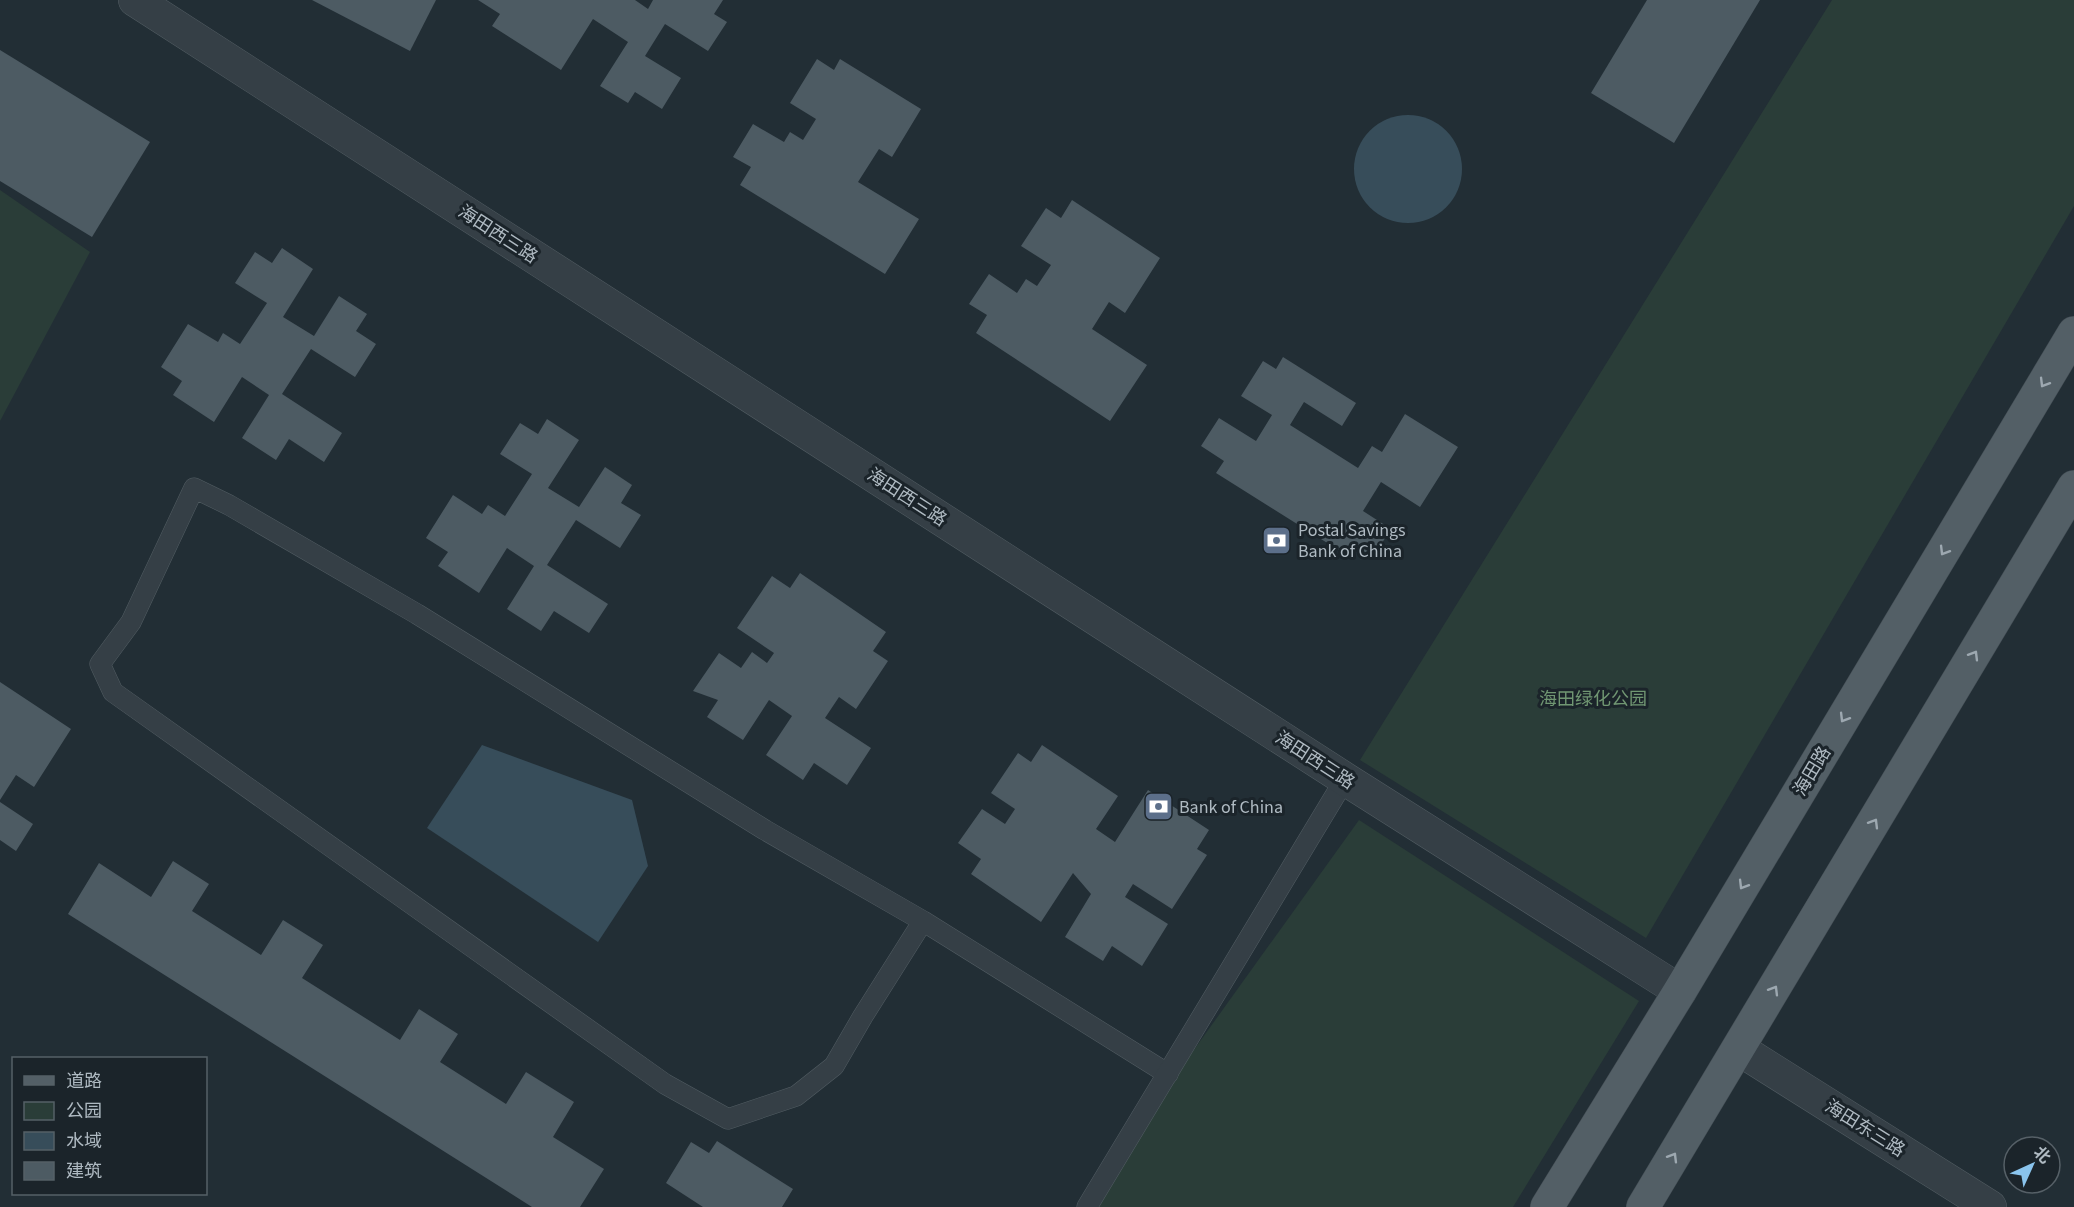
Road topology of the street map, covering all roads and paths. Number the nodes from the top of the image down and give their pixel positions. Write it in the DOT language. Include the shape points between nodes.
graph roads {
  1 [pos="135,0"];
  2 [pos="2074,333"];
  3 [pos="2074,487"];
  4 [pos="1345,779"];
  5 [pos="924,921"];
  6 [pos="1680,991"];
  7 [pos="1739,1049"];
  8 [pos="1168,1074"];
  9 [pos="1087,1207"];
  10 [pos="1547,1207"];
  11 [pos="1643,1207"];
  12 [pos="1990,1207"];
  1 -- 4 [label="street, 海田西三路"];
  2 -- 6 [label="main road, 海田路, one-way"];
  7 -- 3 [label="main road, one-way"];
  4 -- 6 [label="street, 海田西三路"];
  4 -- 8 [label="lane"];
  5 -- 5 [label="lane" via="765,830 417,614 194,488 131,622 100,664 113,692 665,1084 728,1119 796,1096 834,1066"];
  5 -- 8 [label="lane"];
  6 -- 10 [label="main road, 海田路"];
  11 -- 7 [label="main road, one-way"];
  7 -- 12 [label="street, 海田东三路"];
  8 -- 9 [label="lane"];
}
